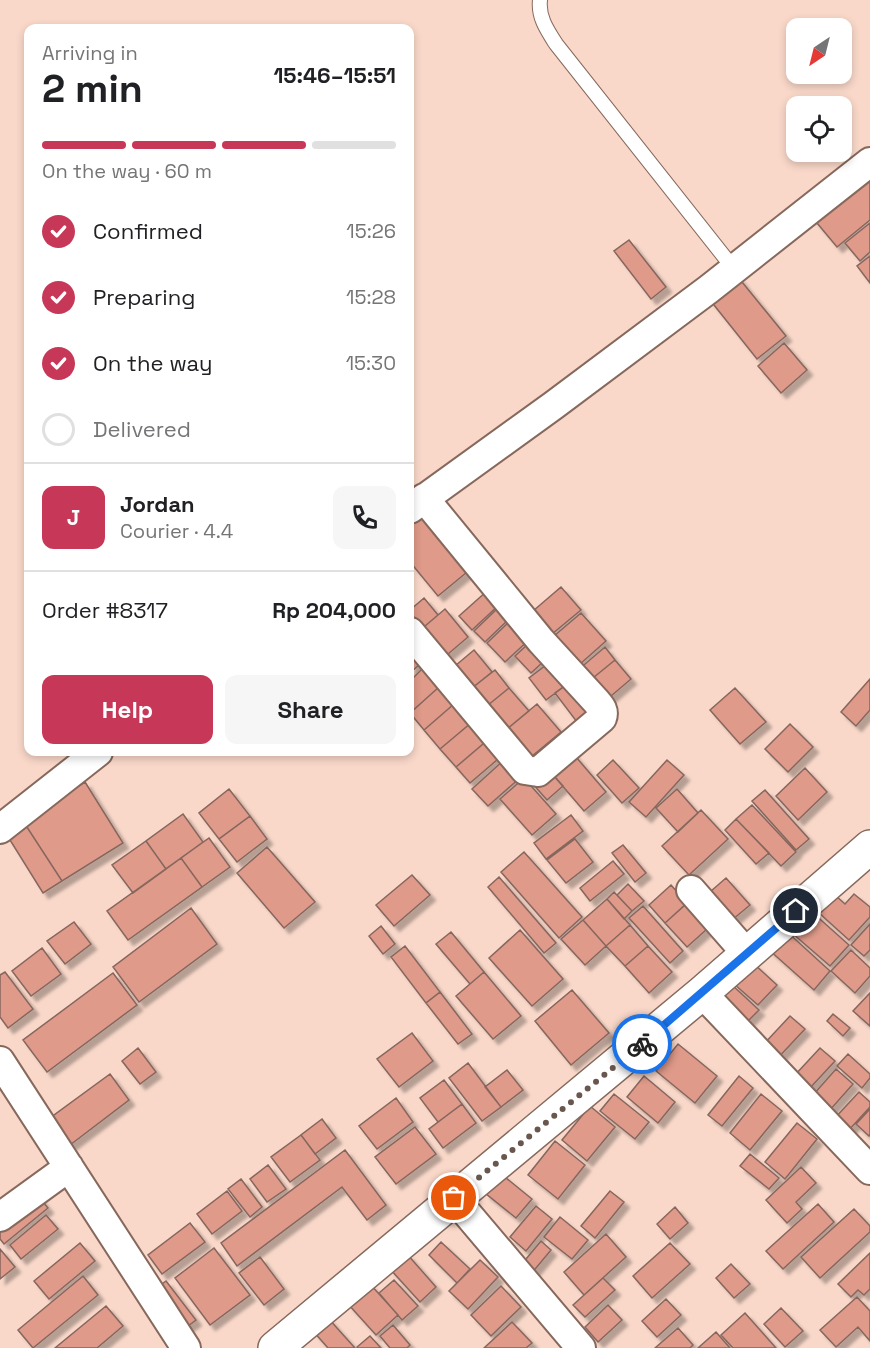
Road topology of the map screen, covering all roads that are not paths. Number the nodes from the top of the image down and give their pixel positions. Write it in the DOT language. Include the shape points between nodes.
graph roads {
  1 [pos="540,0"];
  2 [pos="870,162"];
  3 [pos="734,269"];
  4 [pos="417,503"];
  5 [pos="414,637"];
  6 [pos="93,756"];
  7 [pos="0,829"];
  8 [pos="870,847"];
  9 [pos="691,890"];
  10 [pos="747,954"];
  11 [pos="702,993"];
  12 [pos="0,1061"];
  13 [pos="69,1167"];
  14 [pos="870,1170"];
  15 [pos="454,1198"];
  16 [pos="0,1217"];
  17 [pos="186,1348"];
  18 [pos="275,1348"];
  19 [pos="580,1348"];
  1 -- 3 [label="lane" via="544,24 556,44"];
  2 -- 3 [label="street"];
  3 -- 4 [label="street"];
  4 -- 5 [label="street" via="604,714 538,772 525,770"];
  6 -- 7 [label="street"];
  8 -- 10 [label="main road"];
  9 -- 10 [label="street"];
  10 -- 11 [label="main road"];
  11 -- 14 [label="street"];
  11 -- 15 [label="main road"];
  12 -- 13 [label="street"];
  13 -- 16 [label="street"];
  13 -- 17 [label="street"];
  15 -- 18 [label="main road"];
  15 -- 19 [label="street"];
}
